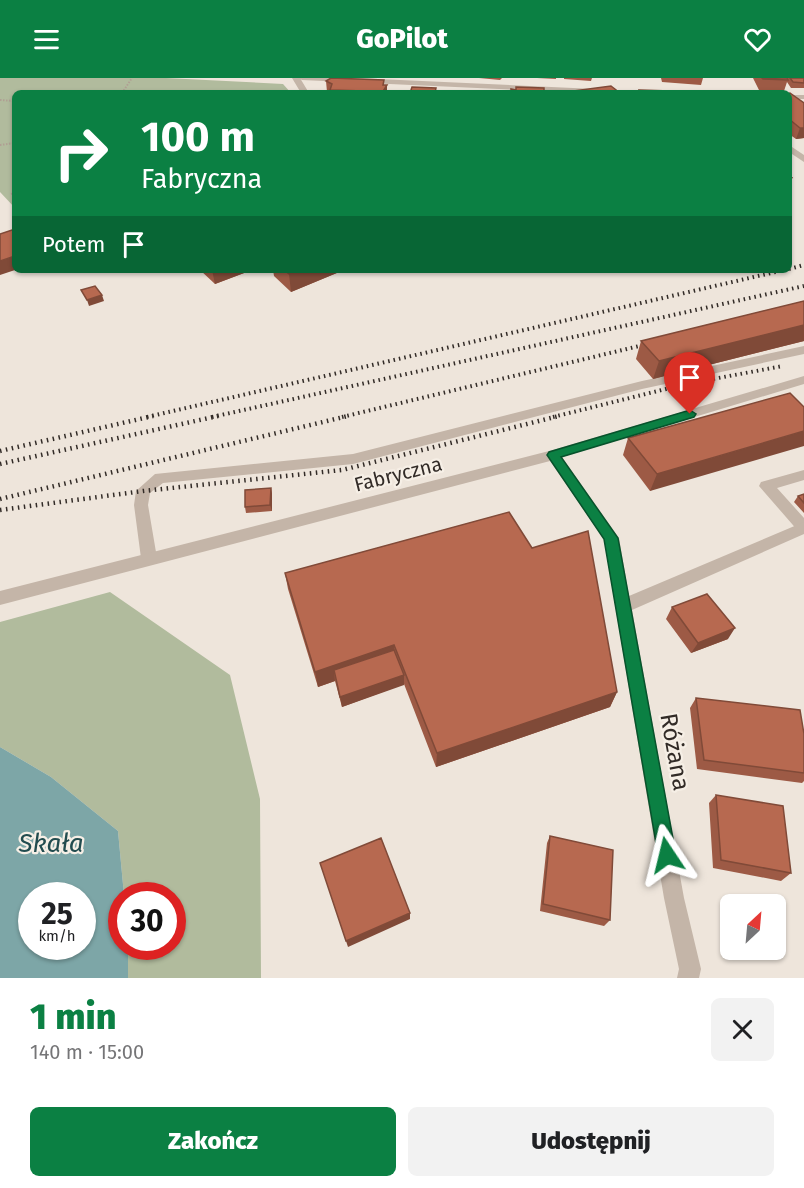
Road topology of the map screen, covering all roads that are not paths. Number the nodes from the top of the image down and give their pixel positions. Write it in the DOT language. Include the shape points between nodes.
graph roads {
  1 [pos="302,78"];
  2 [pos="348,79"];
  3 [pos="619,88"];
  4 [pos="545,90"];
  5 [pos="582,90"];
  6 [pos="804,350"];
  7 [pos="804,380"];
  8 [pos="553,455"];
  9 [pos="804,475"];
  10 [pos="804,528"];
  11 [pos="149,558"];
  12 [pos="0,598"];
  13 [pos="623,606"];
  14 [pos="688,978"];
  1 -- 2 [label="street"];
  2 -- 4 [label="street"];
  3 -- 5 [label="street"];
  6 -- 11 [label="street" via="642,385 353,459 160,478 143,491 142,498"];
  7 -- 8 [label="street, Fabryczna"];
  8 -- 11 [label="street, Fabryczna"];
  8 -- 13 [label="street, Różana" via="611,538"];
  9 -- 10 [label="street" via="766,486"];
  10 -- 13 [label="street"];
  11 -- 12 [label="street, Fabryczna"];
  13 -- 14 [label="street, Różana" via="690,969"];
}
